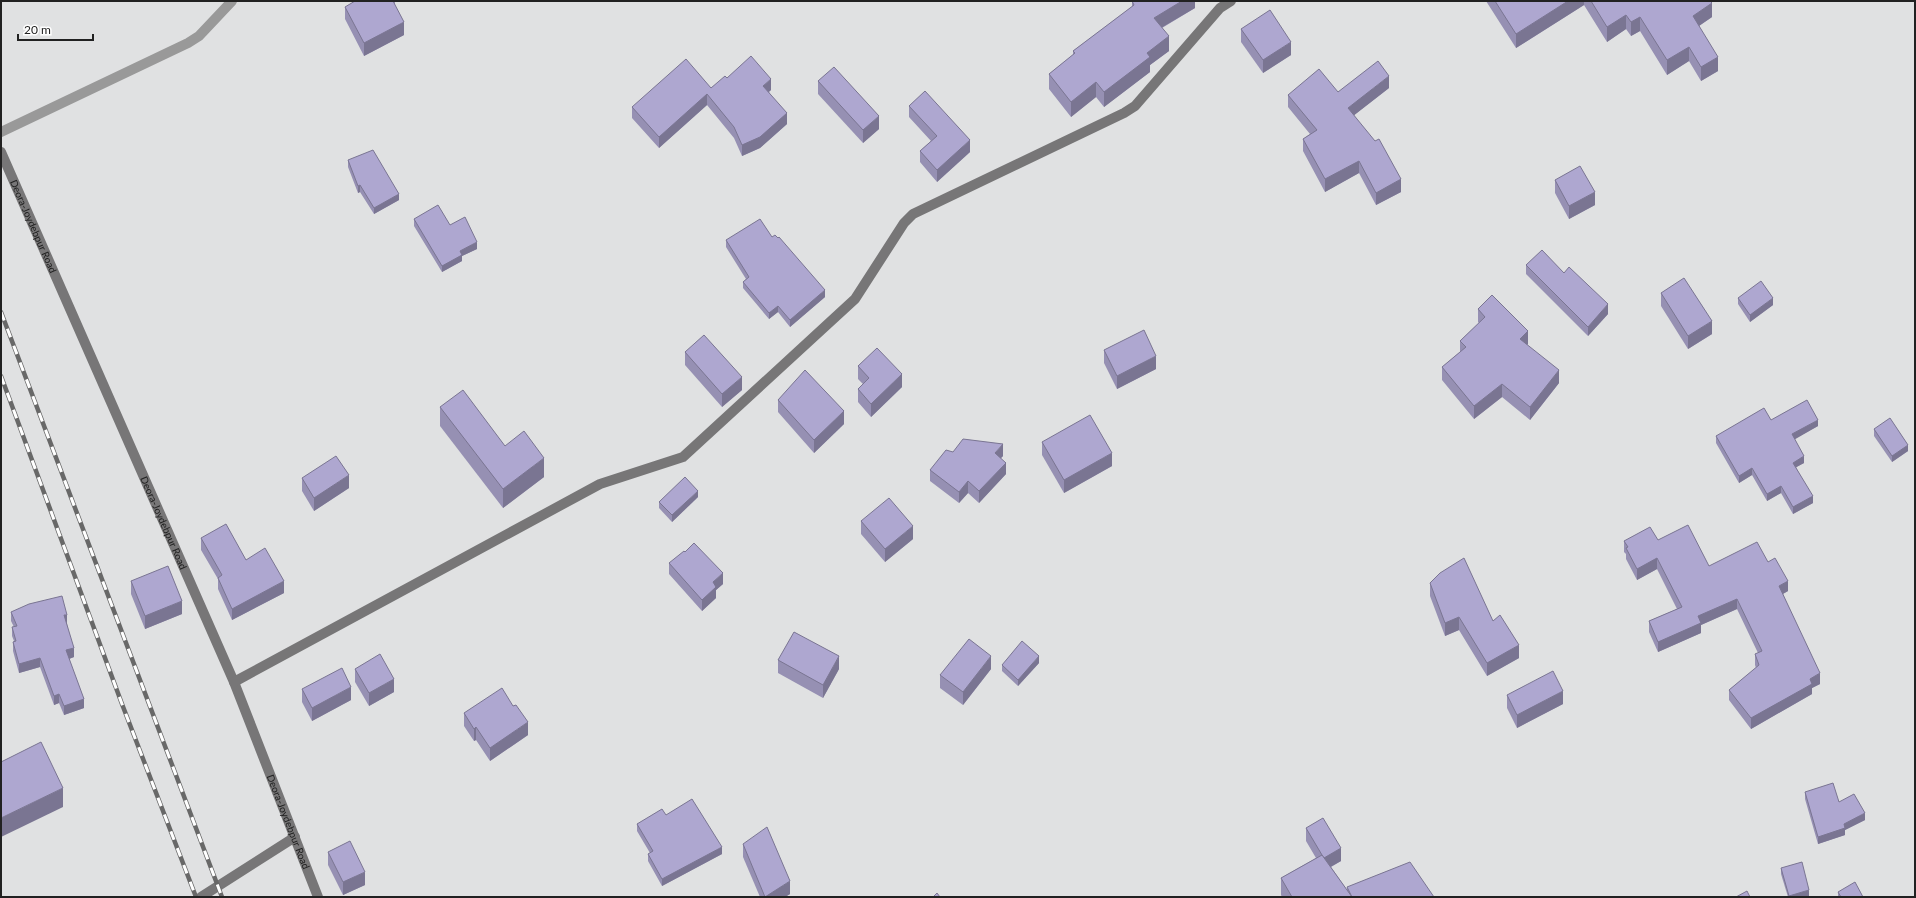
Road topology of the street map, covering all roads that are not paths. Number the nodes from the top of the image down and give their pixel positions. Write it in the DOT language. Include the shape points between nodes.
graph roads {
  1 [pos="232,1"];
  2 [pos="1231,1"];
  3 [pos="1,132"];
  4 [pos="1,152"];
  5 [pos="234,682"];
  6 [pos="295,837"];
  7 [pos="200,897"];
  8 [pos="318,897"];
  1 -- 3 [label="street" via="188,43"];
  2 -- 5 [label="street" via="1220,8 1135,106 913,214 904,223 855,299 683,457 600,484"];
  4 -- 5 [label="street, Deora-Joydebpur Road"];
  5 -- 6 [label="street, Deora-Joydebpur Road"];
  6 -- 7 [label="street"];
  6 -- 8 [label="street, Deora-Joydebpur Road"];
}
